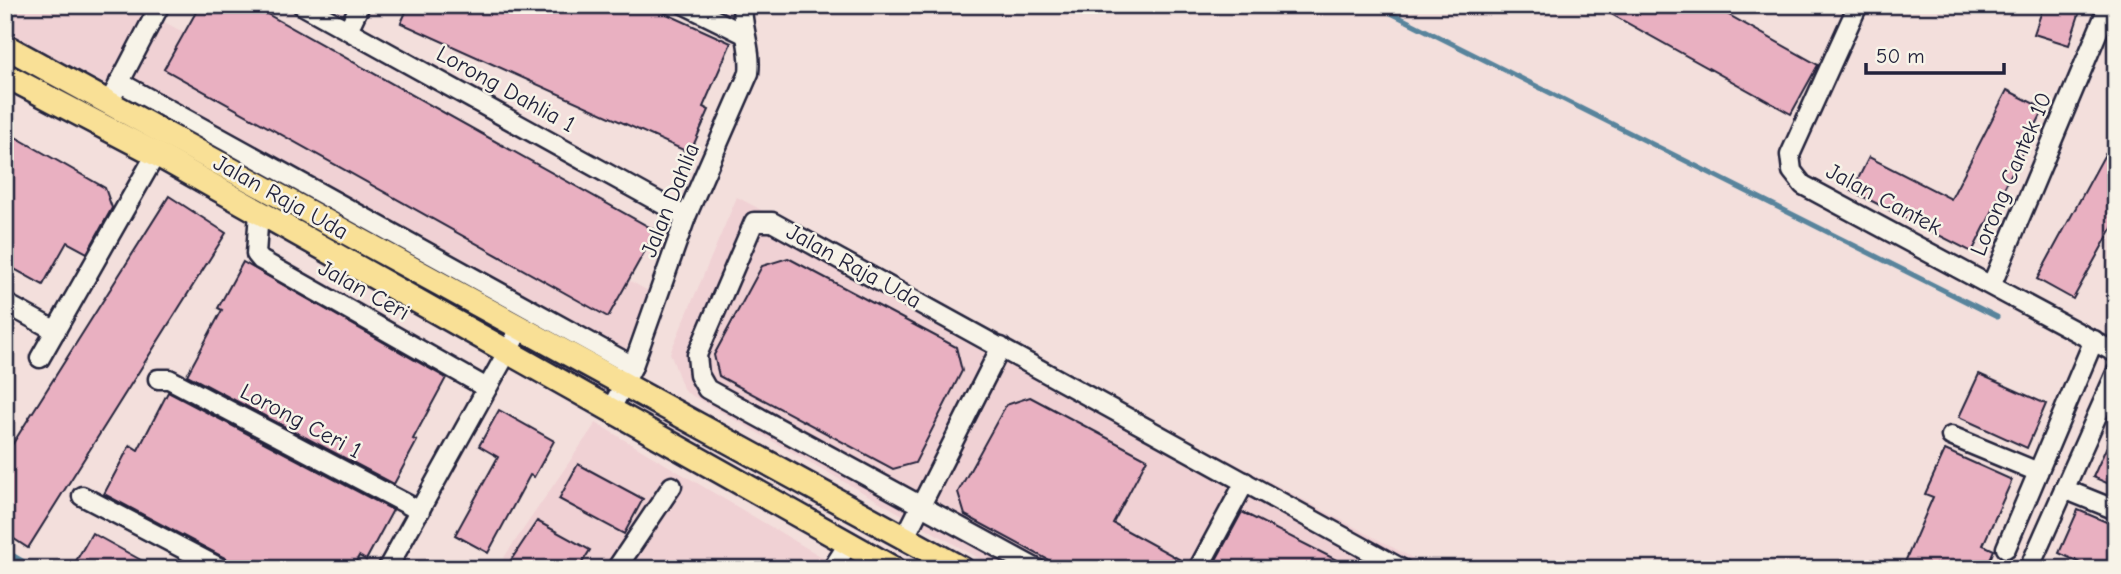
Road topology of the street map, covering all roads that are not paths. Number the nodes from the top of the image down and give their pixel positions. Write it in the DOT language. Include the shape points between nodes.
graph roads {
  1 [pos="160,5"];
  2 [pos="302,5"];
  3 [pos="360,5"];
  4 [pos="685,5"];
  5 [pos="742,5"];
  6 [pos="1858,5"];
  7 [pos="2109,5"];
  8 [pos="348,30"];
  9 [pos="744,34"];
  10 [pos="5,47"];
  11 [pos="5,75"];
  12 [pos="114,92"];
  13 [pos="156,154"];
  14 [pos="259,212"];
  15 [pos="686,217"];
  16 [pos="1992,284"];
  17 [pos="5,303"];
  18 [pos="520,329"];
  19 [pos="56,331"];
  20 [pos="2094,340"];
  21 [pos="1001,347"];
  22 [pos="507,352"];
  23 [pos="2116,352"];
  24 [pos="40,358"];
  25 [pos="2116,373"];
  26 [pos="629,376"];
  27 [pos="158,379"];
  28 [pos="487,388"];
  29 [pos="611,409"];
  30 [pos="1951,436"];
  31 [pos="2038,472"];
  32 [pos="1245,482"];
  33 [pos="672,486"];
  34 [pos="2064,489"];
  35 [pos="82,496"];
  36 [pos="921,505"];
  37 [pos="2116,510"];
  38 [pos="420,511"];
  39 [pos="905,537"];
  40 [pos="849,543"];
  41 [pos="2006,548"];
  42 [pos="2031,564"];
  43 [pos="222,569"];
  44 [pos="387,569"];
  45 [pos="616,569"];
  46 [pos="832,569"];
  47 [pos="894,569"];
  48 [pos="962,569"];
  49 [pos="1037,569"];
  50 [pos="1198,569"];
  51 [pos="1402,569"];
  1 -- 12 [label="street"];
  2 -- 8 [label="street, Lorong Dahlia 1"];
  3 -- 8 [label="street"];
  4 -- 9 [label="street"];
  5 -- 9 [label="street, Jalan Dahlia"];
  6 -- 16 [label="street, Jalan Cantek" via="1799,132 1790,155 1792,171 1803,185"];
  7 -- 16 [label="street, Lorong Cantek 10"];
  8 -- 15 [label="street, Lorong Dahlia 1"];
  9 -- 15 [label="street, Jalan Dahlia" via="751,56 749,73"];
  10 -- 12 [label="main road, Jalan Raja Uda"];
  11 -- 13 [label="main road, Jalan Raja Uda"];
  12 -- 18 [label="main road, Jalan Raja Uda"];
  12 -- 26 [label="street"];
  13 -- 14 [label="main road, Jalan Raja Uda"];
  13 -- 19 [label="street"];
  14 -- 22 [label="main road, Jalan Raja Uda"];
  14 -- 28 [label="street, Jalan Ceri" via="256,254 261,260"];
  15 -- 26 [label="street, Jalan Dahlia"];
  16 -- 20 [label="street, Jalan Cantek"];
  17 -- 19 [label="street"];
  18 -- 22 [label="street"];
  18 -- 26 [label="main road, Jalan Raja Uda"];
  19 -- 24 [label="street"];
  20 -- 23 [label="street, Jalan Cantek"];
  20 -- 31 [label="street"];
  21 -- 32 [label="street, Jalan Raja Uda"];
  21 -- 36 [label="street"];
  21 -- 36 [label="street, Jalan Raja Uda" via="772,222 754,222 696,355 707,389"];
  22 -- 28 [label="street"];
  22 -- 29 [label="main road, Jalan Raja Uda"];
  25 -- 34 [label="street"];
  26 -- 29 [label="street, Jalan Dahlia"];
  26 -- 39 [label="main road, Jalan Raja Uda"];
  27 -- 38 [label="street, Lorong Ceri 1" via="169,379"];
  28 -- 38 [label="street"];
  29 -- 40 [label="main road, Jalan Raja Uda"];
  30 -- 31 [label="street"];
  31 -- 41 [label="street"];
  32 -- 50 [label="street"];
  32 -- 51 [label="street, Jalan Raja Uda"];
  33 -- 45 [label="street"];
  34 -- 37 [label="street"];
  34 -- 42 [label="street"];
  35 -- 43 [label="street"];
  36 -- 39 [label="street"];
  36 -- 49 [label="street, Jalan Raja Uda"];
  38 -- 44 [label="street"];
  39 -- 48 [label="main road, Jalan Raja Uda"];
  40 -- 46 [label="street"];
  40 -- 47 [label="main road, Jalan Raja Uda"];
}
